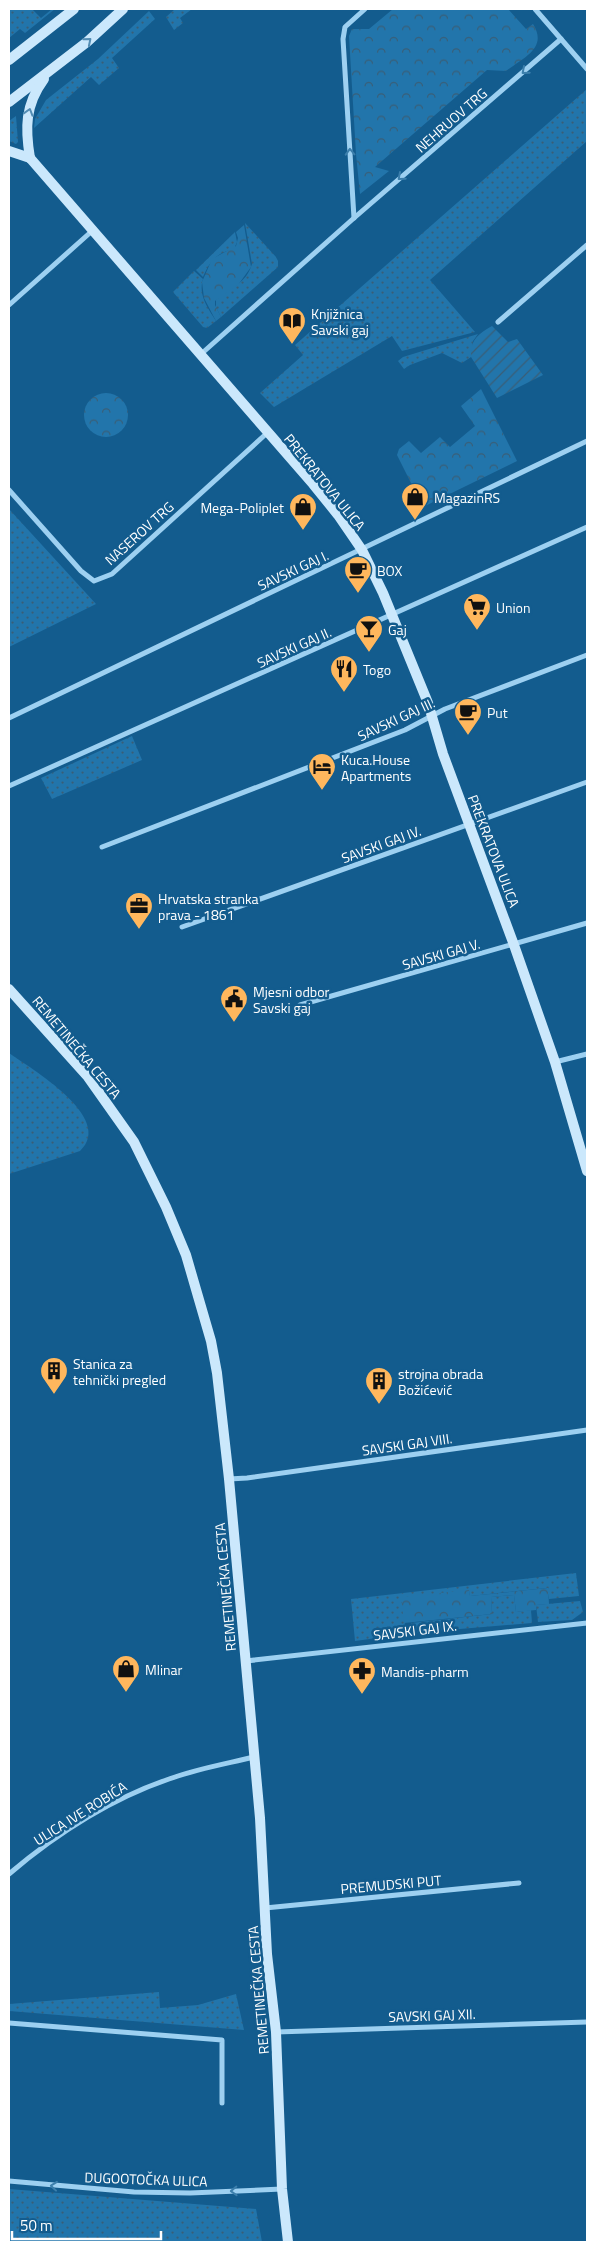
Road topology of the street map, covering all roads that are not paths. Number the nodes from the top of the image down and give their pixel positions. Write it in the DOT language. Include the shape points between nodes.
graph roads {
  1 [pos="74,9"];
  2 [pos="123,9"];
  3 [pos="365,9"];
  4 [pos="535,9"];
  5 [pos="561,39"];
  6 [pos="9,60"];
  7 [pos="587,69"];
  8 [pos="50,71"];
  9 [pos="9,102"];
  10 [pos="9,151"];
  11 [pos="30,158"];
  12 [pos="354,218"];
  13 [pos="92,231"];
  14 [pos="587,245"];
  15 [pos="9,305"];
  16 [pos="498,322"];
  17 [pos="200,355"];
  18 [pos="267,432"];
  19 [pos="587,441"];
  20 [pos="9,490"];
  21 [pos="587,527"];
  22 [pos="362,550"];
  23 [pos="393,616"];
  24 [pos="587,655"];
  25 [pos="431,716"];
  26 [pos="9,718"];
  27 [pos="587,782"];
  28 [pos="9,786"];
  29 [pos="469,824"];
  30 [pos="102,847"];
  31 [pos="587,923"];
  32 [pos="182,927"];
  33 [pos="514,945"];
  34 [pos="9,989"];
  35 [pos="300,1005"];
  36 [pos="587,1054"];
  37 [pos="556,1062"];
  38 [pos="587,1171"];
  39 [pos="587,1430"];
  40 [pos="229,1479"];
  41 [pos="587,1623"];
  42 [pos="246,1661"];
  43 [pos="254,1757"];
  44 [pos="9,1874"];
  45 [pos="519,1883"];
  46 [pos="264,1908"];
  47 [pos="587,2022"];
  48 [pos="9,2024"];
  49 [pos="276,2032"];
  50 [pos="222,2103"];
  51 [pos="9,2181"];
  52 [pos="282,2189"];
  53 [pos="288,2242"];
  1 -- 6 [label="main road"];
  8 -- 2 [label="main road, one-way"];
  12 -- 3 [label="street, one-way" via="343,39 345,27"];
  4 -- 5 [label="street"];
  5 -- 7 [label="street"];
  5 -- 12 [label="street, NEHRUOV TRG, one-way"];
  8 -- 9 [label="main road"];
  11 -- 8 [label="main road, one-way" via="26,120 33,97"];
  10 -- 11 [label="main road"];
  11 -- 13 [label="main road, PREKRATOVA ULICA"];
  12 -- 17 [label="street, NEHRUOV TRG"];
  13 -- 15 [label="street"];
  13 -- 17 [label="main road, PREKRATOVA ULICA"];
  14 -- 16 [label="street"];
  17 -- 18 [label="main road, PREKRATOVA ULICA"];
  18 -- 20 [label="street, NASEROV TRG" via="112,574 94,581 81,571"];
  18 -- 22 [label="main road, PREKRATOVA ULICA" via="318,490"];
  19 -- 22 [label="street, SAVSKI GAJ I."];
  21 -- 23 [label="street, SAVSKI GAJ II."];
  22 -- 23 [label="main road, PREKRATOVA ULICA"];
  22 -- 26 [label="street, SAVSKI GAJ I."];
  23 -- 25 [label="main road, PREKRATOVA ULICA"];
  23 -- 28 [label="street, SAVSKI GAJ II."];
  24 -- 25 [label="street, SAVSKI GAJ III."];
  25 -- 29 [label="main road, PREKRATOVA ULICA"];
  25 -- 30 [label="street, SAVSKI GAJ III." via="396,734"];
  27 -- 29 [label="street, SAVSKI GAJ IV."];
  29 -- 32 [label="street, SAVSKI GAJ IV."];
  29 -- 33 [label="main road, PREKRATOVA ULICA"];
  31 -- 33 [label="street, SAVSKI GAJ V."];
  33 -- 35 [label="street, SAVSKI GAJ V."];
  33 -- 37 [label="main road, PREKRATOVA ULICA"];
  34 -- 40 [label="main road, REMETINEČKA CESTA" via="101,1092 134,1142 166,1207 186,1255 211,1341 218,1372"];
  36 -- 37 [label="street"];
  37 -- 38 [label="main road, PREKRATOVA ULICA"];
  39 -- 40 [label="street, SAVSKI GAJ VIII."];
  40 -- 42 [label="main road, REMETINEČKA CESTA"];
  41 -- 42 [label="street, SAVSKI GAJ IX."];
  42 -- 43 [label="main road, REMETINEČKA CESTA"];
  43 -- 44 [label="street, ULICA IVE ROBIĆA" via="197,1770 137,1791 104,1808"];
  43 -- 46 [label="main road, REMETINEČKA CESTA"];
  45 -- 46 [label="street, PREMUDSKI PUT"];
  46 -- 49 [label="main road, REMETINEČKA CESTA"];
  47 -- 49 [label="street, SAVSKI GAJ XII."];
  48 -- 50 [label="street" via="222,2040"];
  49 -- 52 [label="main road, REMETINEČKA CESTA"];
  52 -- 51 [label="street, DUGOOTOČKA ULICA, one-way" via="134,2192"];
  52 -- 53 [label="main road, REMETINEČKA CESTA"];
}
